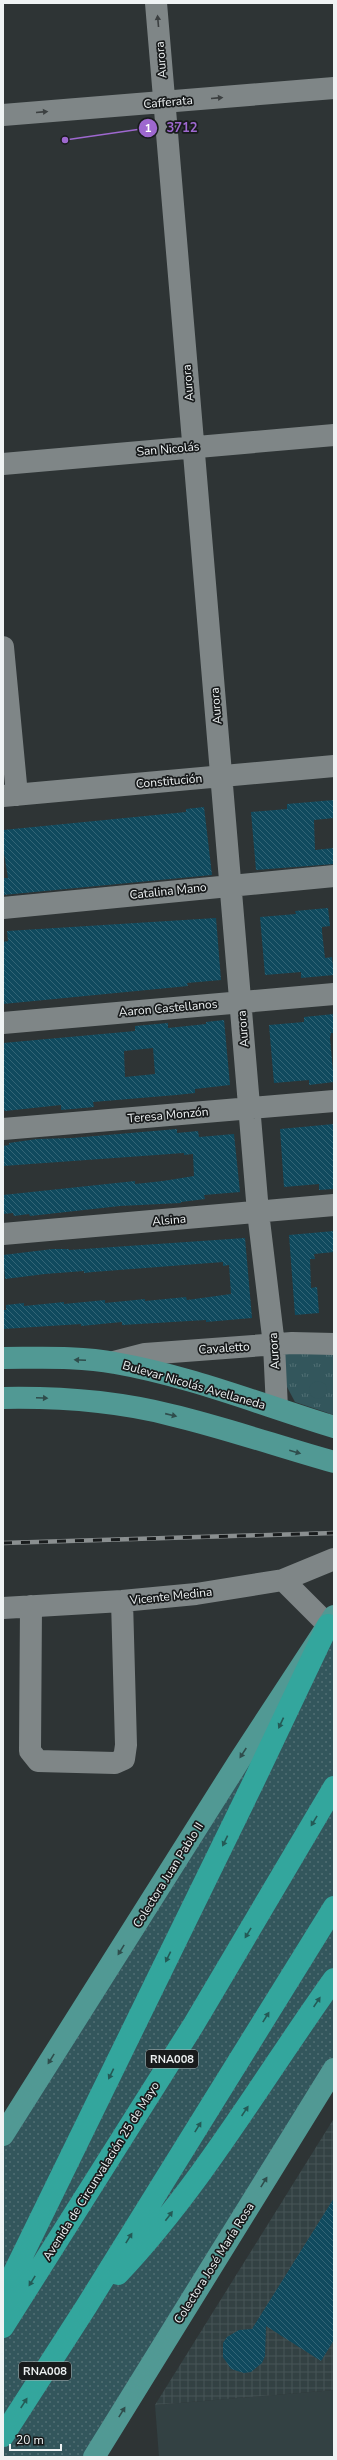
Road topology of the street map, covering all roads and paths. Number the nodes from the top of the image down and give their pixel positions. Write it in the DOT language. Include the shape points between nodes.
graph roads {
  1 [pos="156,3"];
  2 [pos="334,88"];
  3 [pos="164,102"];
  4 [pos="3,115"];
  5 [pos="334,435"];
  6 [pos="194,447"];
  7 [pos="3,464"];
  8 [pos="3,647"];
  9 [pos="334,766"];
  10 [pos="222,776"];
  11 [pos="10,796"];
  12 [pos="334,876"];
  13 [pos="231,884"];
  14 [pos="3,908"];
  15 [pos="334,994"];
  16 [pos="241,1002"];
  17 [pos="3,1023"];
  18 [pos="334,1100"];
  19 [pos="250,1108"];
  20 [pos="3,1129"];
  21 [pos="334,1205"];
  22 [pos="258,1212"];
  23 [pos="3,1234"];
  24 [pos="334,1344"];
  25 [pos="274,1345"];
  26 [pos="3,1358"];
  27 [pos="114,1362"];
  28 [pos="3,1398"];
  29 [pos="278,1408"];
  30 [pos="334,1427"];
  31 [pos="334,1462"];
  32 [pos="334,1559"];
  33 [pos="283,1580"];
  34 [pos="122,1601"];
  35 [pos="31,1606"];
  36 [pos="3,1608"];
  37 [pos="331,1620"];
  38 [pos="334,1787"];
  39 [pos="334,1907"];
  40 [pos="334,1979"];
  41 [pos="334,2069"];
  42 [pos="3,2135"];
  43 [pos="3,2295"];
  44 [pos="86,2307"];
  45 [pos="3,2327"];
  46 [pos="3,2436"];
  47 [pos="94,2457"];
  3 -- 1 [label="street, Aurora, one-way"];
  3 -- 2 [label="street, Cafferata, one-way"];
  4 -- 3 [label="street, Cafferata, one-way"];
  3 -- 6 [label="street, Aurora"];
  5 -- 6 [label="street, San Nicolás"];
  6 -- 7 [label="street, San Nicolás"];
  6 -- 10 [label="street, Aurora"];
  8 -- 11 [label="street"];
  9 -- 10 [label="street, Constitución"];
  10 -- 11 [label="street, Constitución"];
  10 -- 13 [label="street, Aurora"];
  12 -- 13 [label="street, Catalina Mano"];
  13 -- 14 [label="street, Catalina Mano"];
  13 -- 16 [label="street, Aurora"];
  15 -- 16 [label="street, Aaron Castellanos"];
  16 -- 17 [label="street, Aaron Castellanos"];
  16 -- 19 [label="street, Aurora"];
  18 -- 19 [label="street, Teresa Monzón"];
  19 -- 20 [label="street, Teresa Monzón"];
  19 -- 22 [label="street, Aurora"];
  21 -- 22 [label="street, Alsina"];
  22 -- 23 [label="street, Alsina"];
  22 -- 25 [label="street, Aurora"];
  24 -- 25 [label="street, Cavaletto"];
  25 -- 27 [label="street, Cavaletto" via="145,1354"];
  25 -- 29 [label="street, Aurora"];
  27 -- 26 [label="main road, Bulevar Nicolás Avellaneda, one-way"];
  27 -- 29 [label="main road, Bulevar Nicolás Avellaneda"];
  28 -- 31 [label="main road, one-way" via="106,1403 164,1413"];
  29 -- 30 [label="main road, Bulevar Nicolás Avellaneda"];
  32 -- 33 [label="street, Vicente Medina"];
  33 -- 34 [label="street, Vicente Medina" via="196,1594"];
  33 -- 37 [label="street"];
  34 -- 35 [label="street, Vicente Medina"];
  34 -- 35 [label="street" via="126,1745 124,1758 115,1762 38,1761 30,1751"];
  35 -- 36 [label="street, Vicente Medina"];
  37 -- 42 [label="main road, Colectora Juan Pablo II, one-way" via="238,1761"];
  37 -- 43 [label="highway, one-way"];
  38 -- 45 [label="highway, Avenida de Circunvalación 25 de Mayo / RNA008, one-way" via="194,2024"];
  44 -- 39 [label="highway, RNA008, one-way"];
  44 -- 40 [label="highway, one-way" via="153,2237 225,2141"];
  47 -- 41 [label="main road, Colectora José María Rosa, one-way"];
  46 -- 44 [label="highway, RNA008, one-way"];
}
